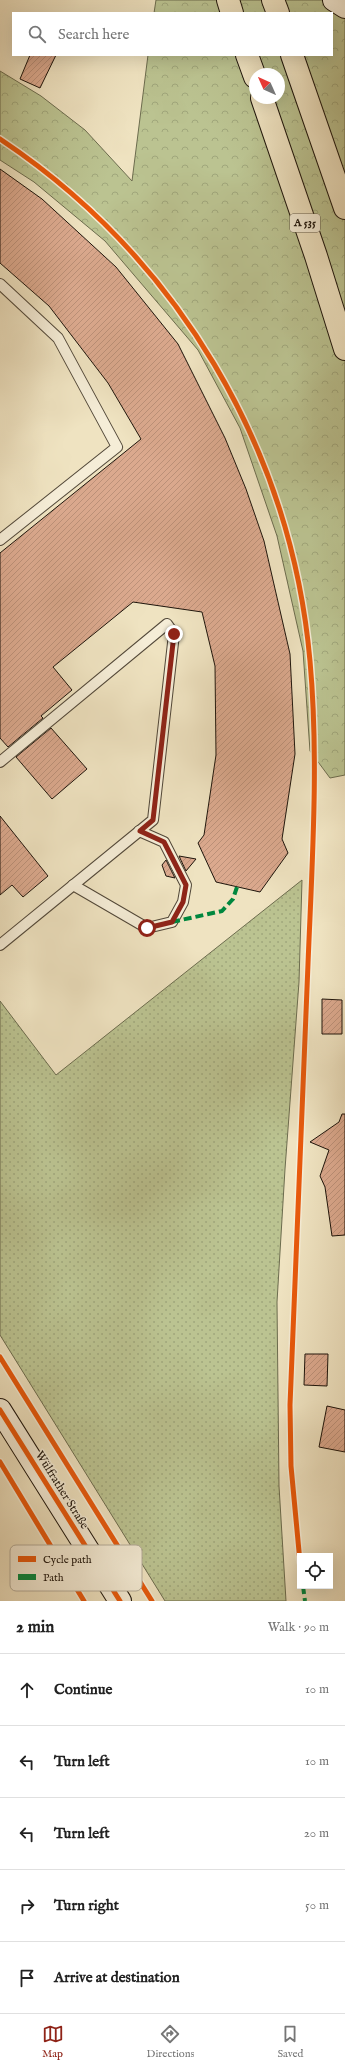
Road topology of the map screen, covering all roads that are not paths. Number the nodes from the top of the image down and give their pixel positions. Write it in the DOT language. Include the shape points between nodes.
graph roads {
  1 [pos="228,0"];
  2 [pos="273,0"];
  3 [pos="334,0"];
  4 [pos="345,7"];
  5 [pos="232,12"];
  6 [pos="278,12"];
  7 [pos="247,56"];
  8 [pos="292,56"];
  9 [pos="252,68"];
  10 [pos="264,104"];
  11 [pos="345,208"];
  12 [pos="0,284"];
  13 [pos="345,349"];
  14 [pos="0,540"];
  15 [pos="0,762"];
  16 [pos="140,831"];
  17 [pos="73,885"];
  18 [pos="0,945"];
  19 [pos="0,1410"];
  20 [pos="85,1545"];
  21 [pos="114,1591"];
  22 [pos="120,1601"];
  1 -- 5 [label="highway"];
  2 -- 6 [label="highway"];
  3 -- 4 [label="main road"];
  7 -- 9 [label="highway"];
  8 -- 11 [label="highway"];
  10 -- 13 [label="highway, A 535"];
  12 -- 14 [label="lane" via="58,338 117,447"];
  15 -- 16 [label="lane" via="167,624 174,634 153,820"];
  16 -- 17 [label="lane"];
  16 -- 17 [label="lane" via="164,842 186,885 183,902 172,922 147,928"];
  17 -- 18 [label="lane"];
  19 -- 20 [label="main road, Wülfrather Straße"];
  21 -- 22 [label="main road, Wülfrather Straße"];
}
